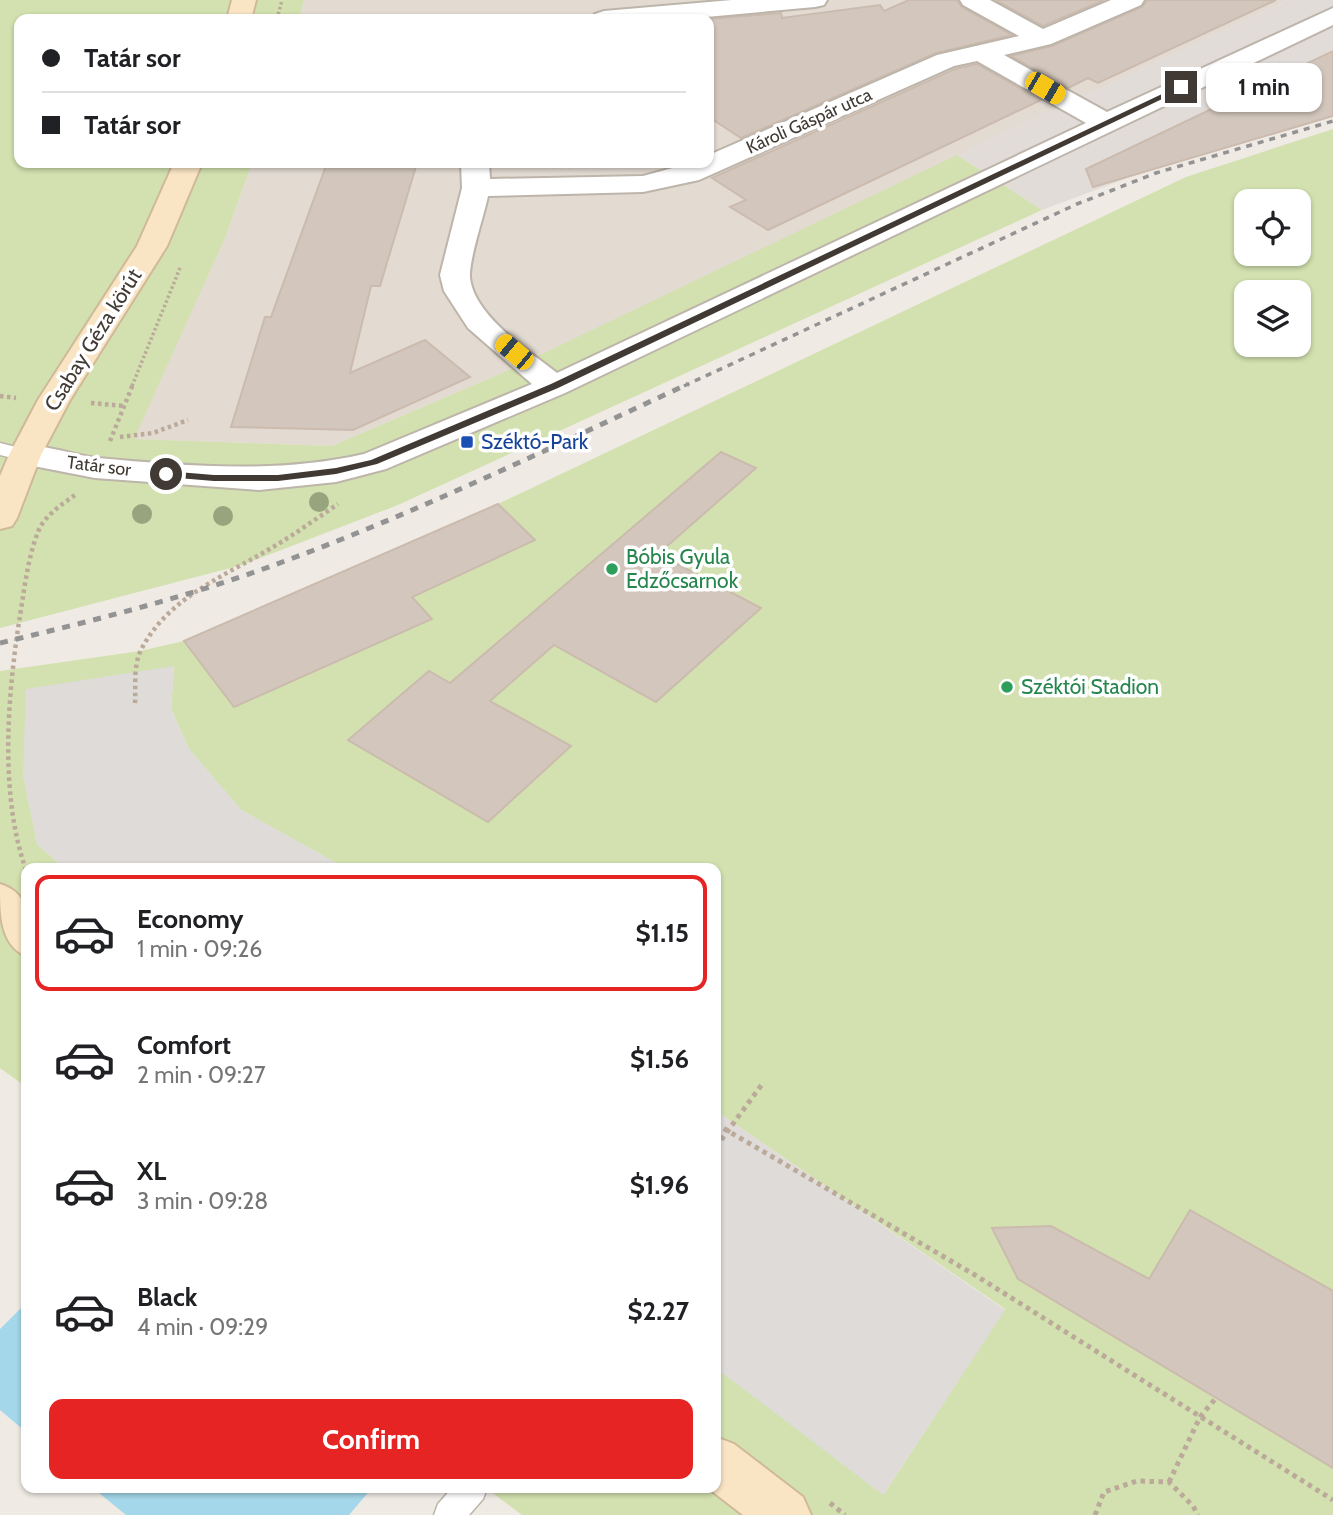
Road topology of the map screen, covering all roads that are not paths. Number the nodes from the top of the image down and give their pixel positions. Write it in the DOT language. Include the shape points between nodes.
graph roads {
  1 [pos="814,0"];
  2 [pos="972,0"];
  3 [pos="1132,0"];
  4 [pos="659,14"];
  5 [pos="1333,15"];
  6 [pos="1042,39"];
  7 [pos="984,54"];
  8 [pos="1106,123"];
  9 [pos="714,163"];
  10 [pos="186,168"];
  11 [pos="703,168"];
  12 [pos="475,175"];
  13 [pos="554,386"];
  14 [pos="12,452"];
  15 [pos="0,518"];
  16 [pos="0,900"];
  17 [pos="21,932"];
  18 [pos="721,1466"];
  19 [pos="468,1493"];
  20 [pos="449,1515"];
  21 [pos="785,1515"];
  1 -- 4 [label="street"];
  2 -- 6 [label="street"];
  3 -- 6 [label="street, Károli Gáspár utca"];
  5 -- 8 [label="street, Tatár sor"];
  6 -- 7 [label="street, Károli Gáspár utca"];
  7 -- 8 [label="street"];
  7 -- 9 [label="street, Károli Gáspár utca" via="946,60"];
  8 -- 13 [label="street, Tatár sor"];
  10 -- 14 [label="street, Csabay Géza körút" via="152,246 54,400"];
  11 -- 12 [label="street, Károli Gáspár utca" via="643,184"];
  12 -- 13 [label="street" via="456,288 474,317"];
  13 -- 14 [label="street, Tatár sor" via="374,462 336,471 259,479 96,468"];
  14 -- 15 [label="street, Csabay Géza körút"];
  16 -- 17 [label="street"];
  18 -- 21 [label="street"];
  19 -- 20 [label="lane"];
}
